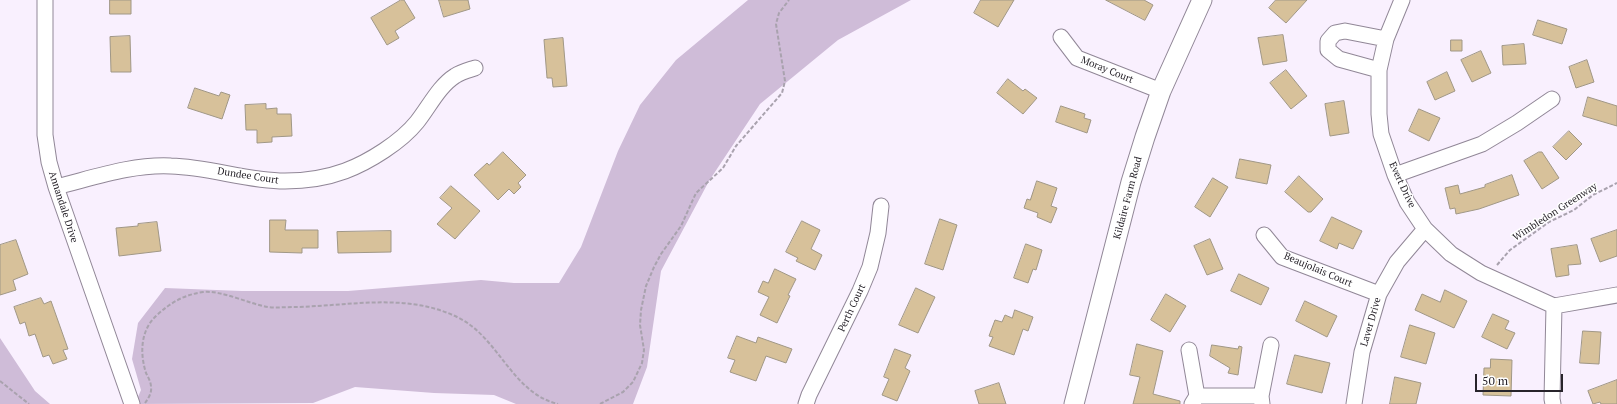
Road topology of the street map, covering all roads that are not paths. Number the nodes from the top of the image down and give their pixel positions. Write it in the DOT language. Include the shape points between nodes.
graph roads {
  1 [pos="45,0"];
  2 [pos="1202,0"];
  3 [pos="1402,0"];
  4 [pos="1062,37"];
  5 [pos="1386,39"];
  6 [pos="475,68"];
  7 [pos="1379,70"];
  8 [pos="1161,91"];
  9 [pos="1552,99"];
  10 [pos="1395,175"];
  11 [pos="56,187"];
  12 [pos="881,206"];
  13 [pos="1425,229"];
  14 [pos="1264,235"];
  15 [pos="1379,294"];
  16 [pos="1617,295"];
  17 [pos="1554,306"];
  18 [pos="1271,346"];
  19 [pos="1189,350"];
  20 [pos="1194,400"];
  21 [pos="1262,400"];
  22 [pos="132,404"];
  23 [pos="806,404"];
  24 [pos="1074,404"];
  25 [pos="1354,404"];
  26 [pos="1553,404"];
  1 -- 11 [label="street, Annandale Drive" via="45,135"];
  2 -- 8 [label="main road, Kildaire Farm Road"];
  3 -- 5 [label="street, Evert Drive"];
  4 -- 8 [label="street, Moray Court" via="1077,58"];
  5 -- 7 [label="street, Evert Drive"];
  5 -- 7 [label="street" via="1345,31 1335,33 1328,41 1328,50 1339,59"];
  6 -- 11 [label="street, Dundee Court" via="457,74 451,79 416,123 377,156 330,176 312,180 284,181 193,167 169,166 117,172"];
  7 -- 10 [label="street, Evert Drive" via="1381,134"];
  8 -- 24 [label="main road, Kildaire Farm Road" via="1131,182"];
  9 -- 10 [label="street" via="1517,124 1482,144"];
  10 -- 13 [label="street, Evert Drive"];
  11 -- 22 [label="street, Annandale Drive"];
  12 -- 23 [label="street, Perth Court" via="870,267"];
  13 -- 15 [label="street, Laver Drive" via="1397,262"];
  13 -- 17 [label="street, Evert Drive" via="1451,254 1480,273"];
  14 -- 15 [label="street, Beaujolais Court" via="1282,257"];
  15 -- 25 [label="street, Laver Drive" via="1362,352"];
  16 -- 17 [label="street"];
  17 -- 26 [label="street"];
  18 -- 21 [label="street"];
  19 -- 20 [label="street"];
  20 -- 21 [label="street"];
}
